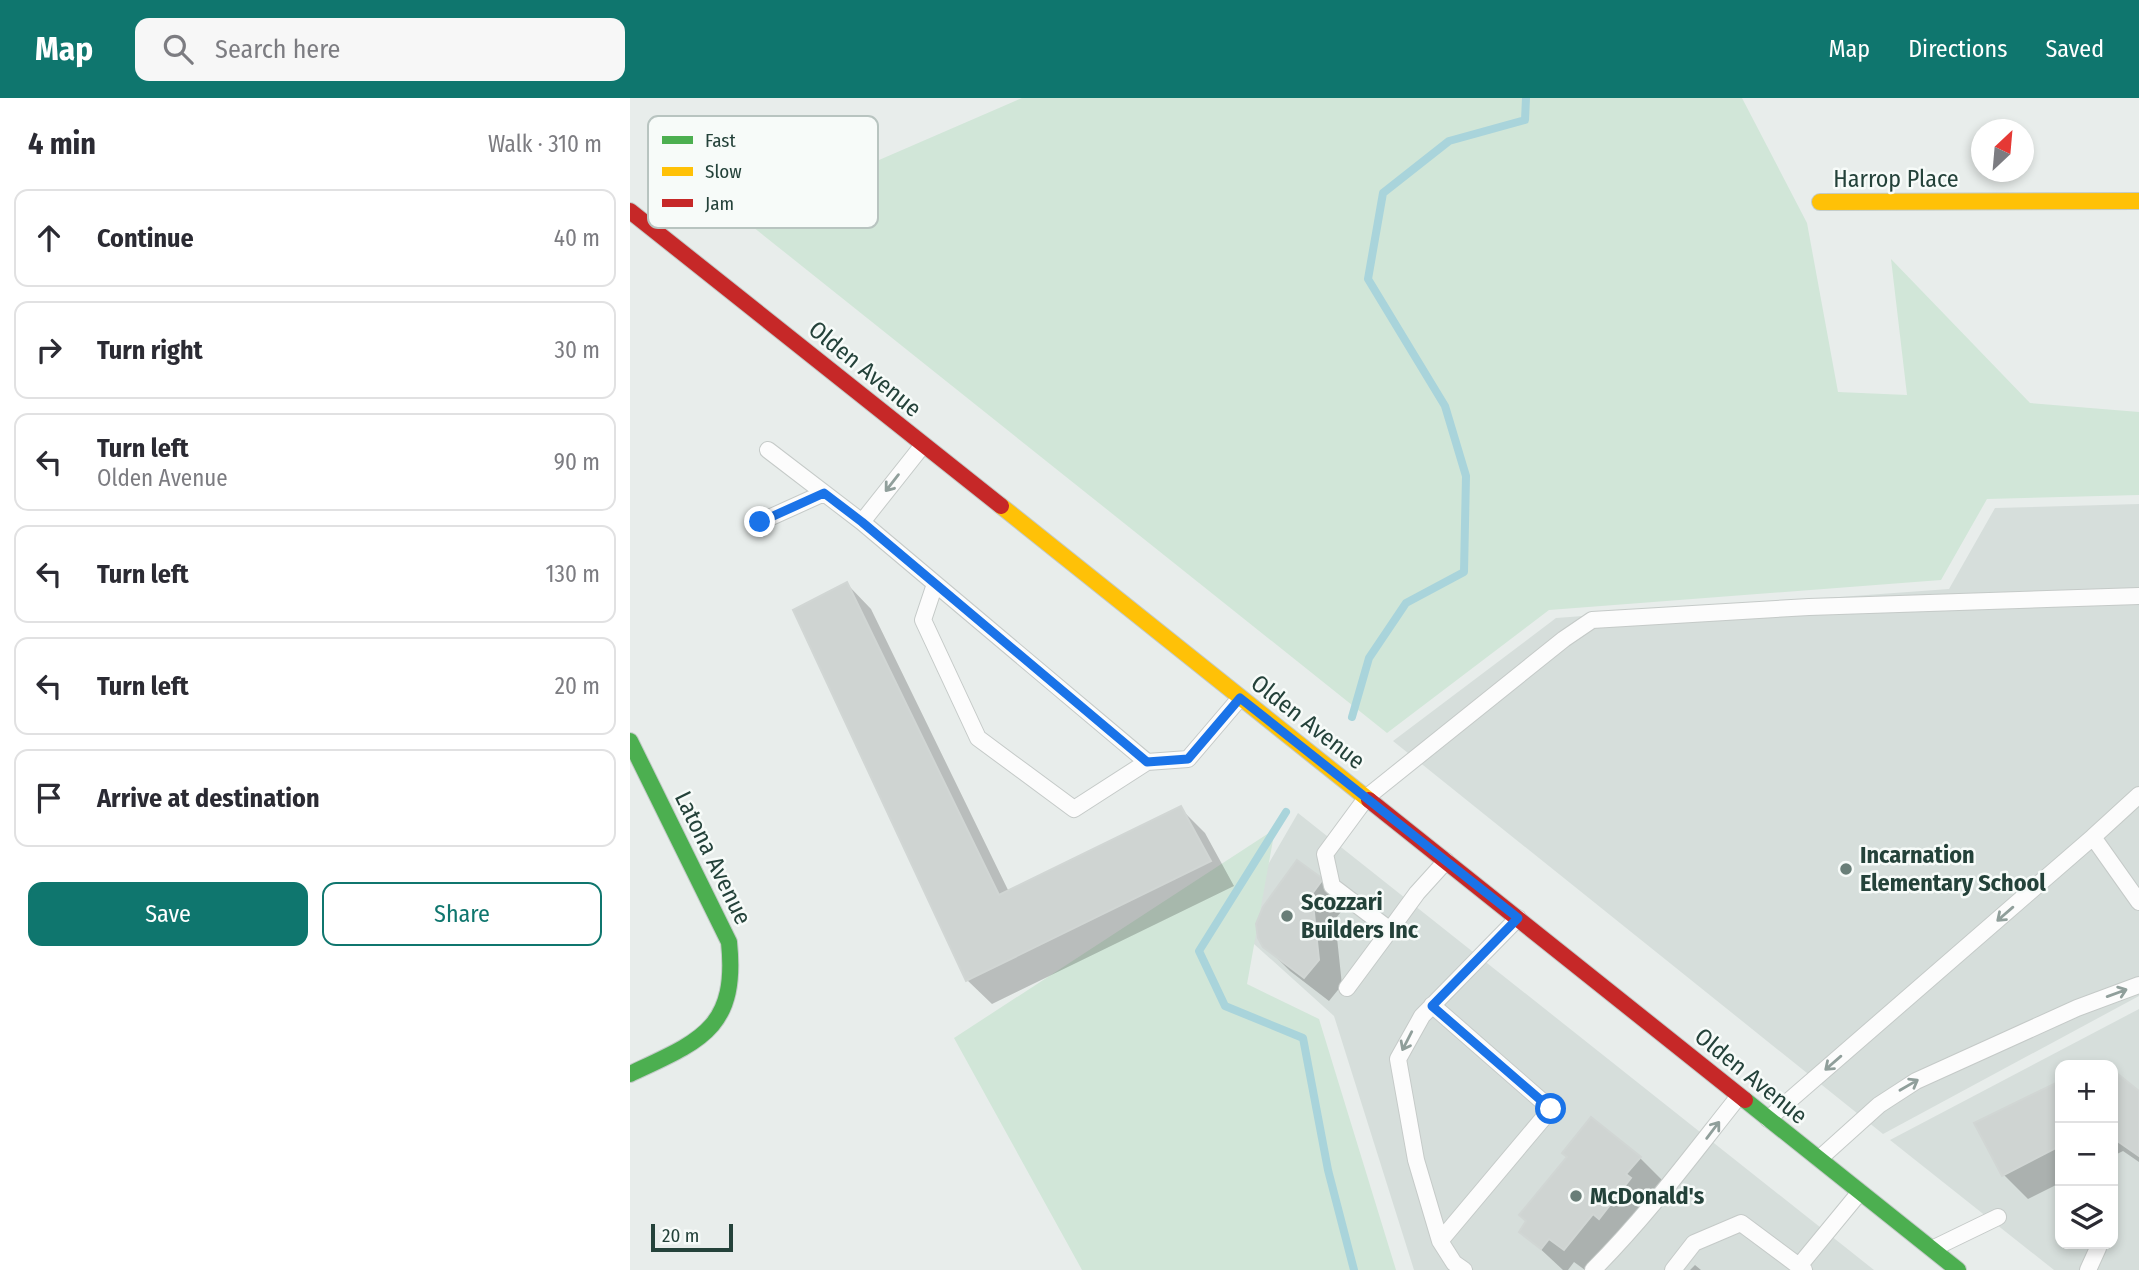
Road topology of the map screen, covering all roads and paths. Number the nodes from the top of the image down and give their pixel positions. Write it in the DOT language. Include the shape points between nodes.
graph roads {
  1 [pos="2139,201"];
  2 [pos="1820,202"];
  3 [pos="630,211"];
  4 [pos="648,225"];
  5 [pos="651,228"];
  6 [pos="923,445"];
  7 [pos="768,450"];
  8 [pos="824,493"];
  9 [pos="760,522"];
  10 [pos="862,522"];
  11 [pos="935,584"];
  12 [pos="2139,596"];
  13 [pos="1240,698"];
  14 [pos="630,741"];
  15 [pos="1147,762"];
  16 [pos="2139,795"];
  17 [pos="1367,797"];
  18 [pos="2094,837"];
  19 [pos="1446,861"];
  20 [pos="2139,902"];
  21 [pos="1518,918"];
  22 [pos="1390,930"];
  23 [pos="2139,985"];
  24 [pos="1348,988"];
  25 [pos="1432,1006"];
  26 [pos="630,1074"];
  27 [pos="1739,1096"];
  28 [pos="1768,1119"];
  29 [pos="1818,1159"];
  30 [pos="1860,1192"];
  31 [pos="1998,1217"];
  32 [pos="1440,1241"];
  33 [pos="1931,1249"];
  34 [pos="2098,1249"];
  35 [pos="1801,1268"];
  36 [pos="1464,1270"];
  37 [pos="1593,1270"];
  38 [pos="1673,1270"];
  39 [pos="1958,1270"];
  40 [pos="2088,1270"];
  1 -- 2 [label="main road, Harrop Place"];
  3 -- 4 [label="main road, Olden Avenue"];
  5 -- 6 [label="main road, Olden Avenue"];
  6 -- 10 [label="lane, one-way"];
  6 -- 13 [label="main road, Olden Avenue"];
  7 -- 8 [label="lane"];
  8 -- 9 [label="lane"];
  8 -- 10 [label="lane"];
  10 -- 11 [label="lane"];
  11 -- 15 [label="lane"];
  11 -- 15 [label="lane" via="923,620 978,738 1074,809"];
  12 -- 17 [label="lane" via="1809,607 1591,621"];
  13 -- 15 [label="lane" via="1188,759"];
  13 -- 17 [label="main road, Olden Avenue"];
  14 -- 26 [label="main road, Latona Avenue" via="729,942 733,965 731,991 722,1014 703,1036"];
  16 -- 18 [label="lane"];
  17 -- 19 [label="main road, Olden Avenue"];
  17 -- 22 [label="lane" via="1325,854 1332,886"];
  18 -- 20 [label="lane"];
  18 -- 28 [label="lane, one-way"];
  19 -- 21 [label="main road, Olden Avenue"];
  19 -- 22 [label="lane"];
  21 -- 25 [label="lane"];
  21 -- 27 [label="main road, Olden Avenue"];
  22 -- 24 [label="lane"];
  29 -- 23 [label="lane, one-way" via="1879,1105 1916,1081"];
  25 -- 32 [label="lane, one-way" via="1398,1059 1416,1160"];
  25 -- 32 [label="lane" via="1551,1109"];
  27 -- 28 [label="main road, Olden Avenue"];
  37 -- 27 [label="lane, one-way" via="1687,1164"];
  28 -- 29 [label="main road, Olden Avenue"];
  29 -- 30 [label="main road, Olden Avenue"];
  30 -- 33 [label="main road, Olden Avenue"];
  30 -- 35 [label="lane"];
  31 -- 33 [label="lane"];
  32 -- 36 [label="lane"];
  33 -- 39 [label="main road, Olden Avenue"];
  34 -- 40 [label="lane"];
  35 -- 38 [label="lane" via="1741,1223 1695,1243"];
}
